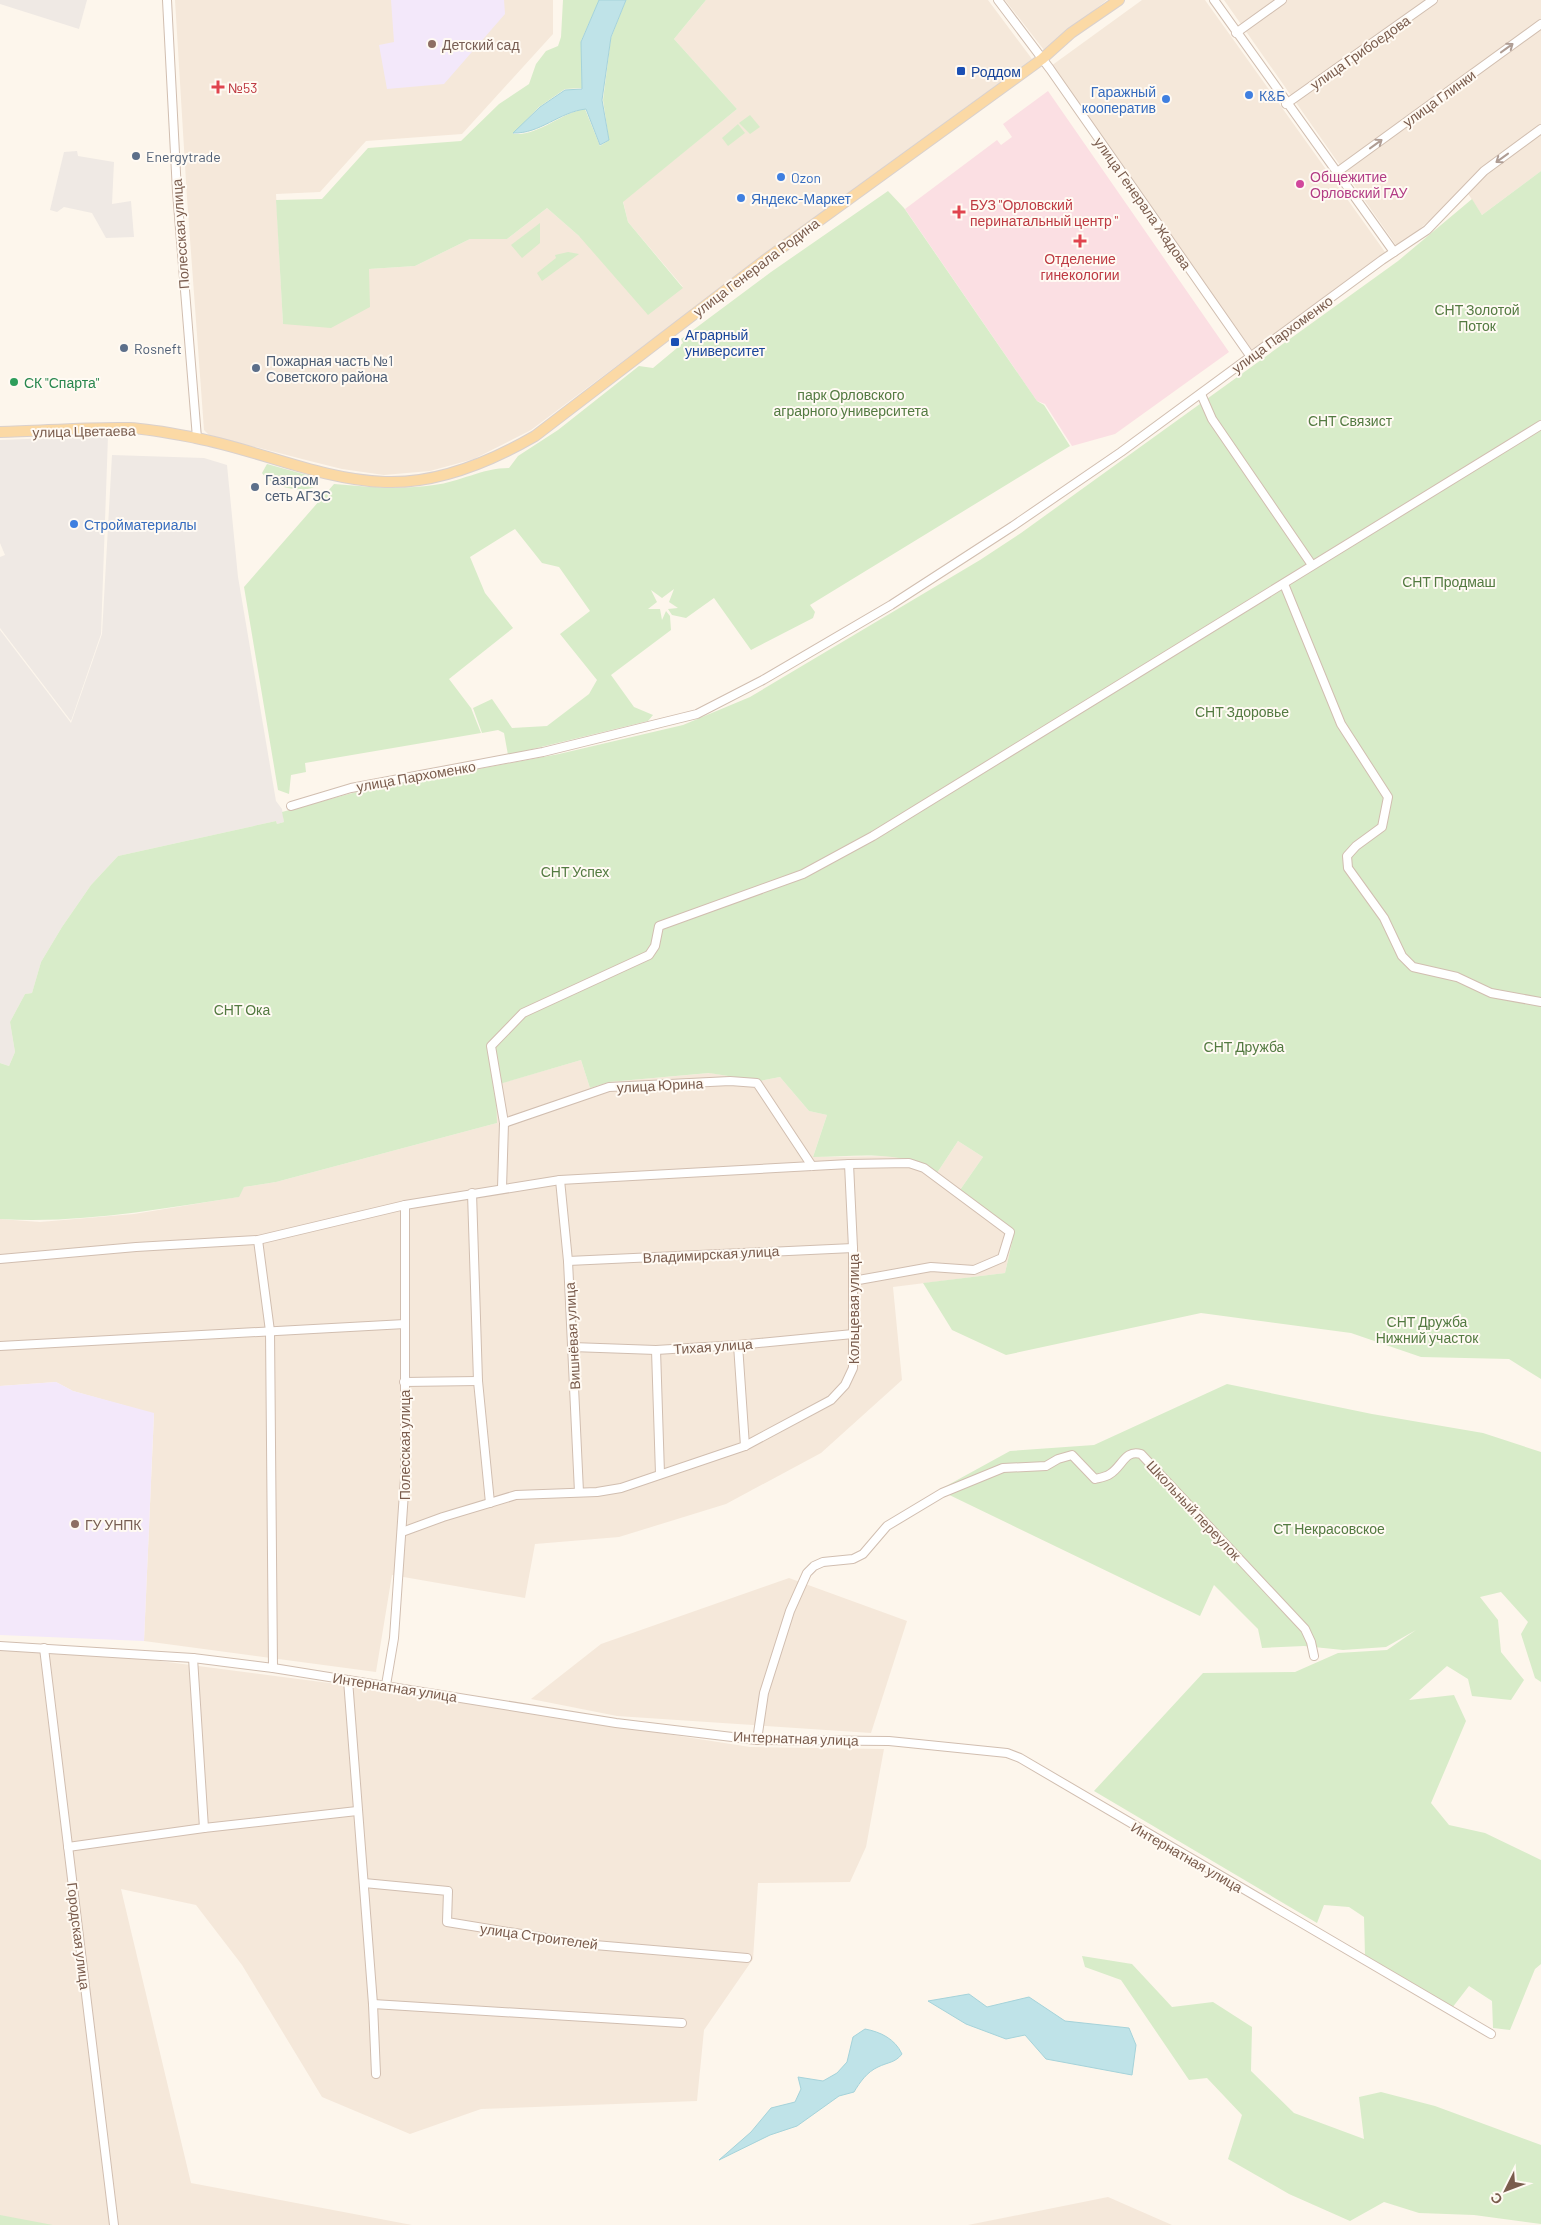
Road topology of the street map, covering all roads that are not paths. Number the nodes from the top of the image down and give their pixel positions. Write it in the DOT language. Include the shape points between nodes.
graph roads {
  1 [pos="167,0"];
  2 [pos="998,0"];
  3 [pos="1119,0"];
  4 [pos="1214,0"];
  5 [pos="1282,0"];
  6 [pos="1433,0"];
  7 [pos="1541,24"];
  8 [pos="1236,33"];
  9 [pos="1042,59"];
  10 [pos="1286,104"];
  11 [pos="1541,129"];
  12 [pos="1336,172"];
  13 [pos="1394,252"];
  14 [pos="1251,357"];
  15 [pos="1201,394"];
  16 [pos="1541,425"];
  17 [pos="0,432"];
  18 [pos="197,438"];
  19 [pos="1312,565"];
  20 [pos="1284,584"];
  21 [pos="291,806"];
  22 [pos="1541,1002"];
  23 [pos="504,1123"];
  24 [pos="849,1164"];
  25 [pos="812,1166"];
  26 [pos="560,1180"];
  27 [pos="502,1188"];
  28 [pos="472,1193"];
  29 [pos="404,1205"];
  30 [pos="258,1240"];
  31 [pos="853,1248"];
  32 [pos="0,1258"];
  33 [pos="568,1261"];
  34 [pos="853,1281"];
  35 [pos="405,1324"];
  36 [pos="270,1331"];
  37 [pos="853,1334"];
  38 [pos="738,1345"];
  39 [pos="0,1346"];
  40 [pos="572,1347"];
  41 [pos="656,1350"];
  42 [pos="478,1381"];
  43 [pos="404,1382"];
  44 [pos="745,1446"];
  45 [pos="660,1474"];
  46 [pos="579,1492"];
  47 [pos="490,1503"];
  48 [pos="402,1532"];
  49 [pos="0,1646"];
  50 [pos="44,1648"];
  51 [pos="1314,1656"];
  52 [pos="193,1658"];
  53 [pos="273,1668"];
  54 [pos="348,1680"];
  55 [pos="386,1685"];
  56 [pos="757,1740"];
  57 [pos="357,1811"];
  58 [pos="204,1828"];
  59 [pos="68,1847"];
  60 [pos="364,1883"];
  61 [pos="747,1958"];
  62 [pos="373,2004"];
  63 [pos="682,2023"];
  64 [pos="1491,2034"];
  65 [pos="376,2074"];
  66 [pos="114,2225"];
  1 -- 18 [label="street, Полесская улица" via="177,192"];
  2 -- 9 [label="street, улица Генерала Жадова"];
  3 -- 9 [label="main road, улица Генерала Родина" via="1071,33"];
  4 -- 8 [label="street"];
  5 -- 8 [label="street"];
  6 -- 10 [label="street, улица Грибоедова"];
  12 -- 7 [label="street, улица Глинки, one-way"];
  8 -- 10 [label="street"];
  9 -- 14 [label="street, улица Генерала Жадова"];
  9 -- 18 [label="main road, улица Генерала Родина" via="765,260 535,436 501,456 432,478 385,482 336,475"];
  10 -- 12 [label="street"];
  11 -- 13 [label="street, улица Пархоменко, one-way" via="1484,171 1427,230"];
  12 -- 13 [label="street"];
  13 -- 14 [label="street, улица Пархоменко"];
  14 -- 15 [label="street, улица Пархоменко"];
  15 -- 19 [label="street" via="1212,419"];
  15 -- 21 [label="street, улица Пархоменко" via="1013,526 883,610 763,680 697,714 543,752 351,788"];
  16 -- 19 [label="street"];
  17 -- 18 [label="main road, улица Цветаева" via="130,428"];
  19 -- 20 [label="street"];
  20 -- 22 [label="street" via="1341,724 1388,796 1382,827 1347,856 1348,868 1384,918 1402,956 1413,968 1457,977 1491,993"];
  20 -- 23 [label="street" via="873,836 803,874 659,926 655,946 649,955 523,1012 492,1046"];
  23 -- 25 [label="street, улица Юрина" via="609,1087 730,1081 757,1083"];
  23 -- 27 [label="street"];
  24 -- 25 [label="street"];
  24 -- 31 [label="street, Кольцевая улица"];
  24 -- 34 [label="street" via="909,1163 924,1168 1010,1232 1002,1258 974,1270 931,1267"];
  25 -- 26 [label="street"];
  26 -- 27 [label="street"];
  26 -- 33 [label="street, Вишнёвая улица"];
  27 -- 28 [label="street"];
  28 -- 29 [label="street"];
  28 -- 42 [label="street"];
  29 -- 30 [label="street"];
  29 -- 35 [label="street, Полесская улица"];
  30 -- 32 [label="street"];
  30 -- 36 [label="street"];
  31 -- 33 [label="street, Владимирская улица"];
  31 -- 34 [label="street, Кольцевая улица"];
  33 -- 40 [label="street, Вишнёвая улица"];
  34 -- 37 [label="street, Кольцевая улица"];
  35 -- 36 [label="street"];
  35 -- 43 [label="street, Полесская улица"];
  36 -- 39 [label="street"];
  36 -- 53 [label="street"];
  37 -- 38 [label="street, Тихая улица"];
  37 -- 44 [label="street, Кольцевая улица" via="853,1368 838,1394"];
  38 -- 41 [label="street, Тихая улица"];
  38 -- 44 [label="street"];
  40 -- 41 [label="street, Тихая улица"];
  40 -- 46 [label="street, Вишнёвая улица"];
  41 -- 45 [label="street"];
  42 -- 43 [label="street"];
  42 -- 47 [label="street"];
  43 -- 48 [label="street, Полесская улица"];
  44 -- 45 [label="street, Кольцевая улица"];
  45 -- 46 [label="street, Кольцевая улица" via="621,1488"];
  46 -- 47 [label="street, Кольцевая улица" via="516,1495"];
  47 -- 48 [label="street, Кольцевая улица"];
  48 -- 55 [label="street, Полесская улица" via="394,1638"];
  49 -- 50 [label="street, Интернатная улица"];
  50 -- 52 [label="street, Интернатная улица"];
  50 -- 59 [label="street, Городская улица"];
  51 -- 56 [label="street, Школьный переулок" via="1305,1629 1141,1454 1130,1454 1110,1475 1094,1479 1072,1456 1046,1466 1003,1468 942,1493 887,1526 863,1554 814,1566 807,1573 790,1610 764,1692"];
  52 -- 53 [label="street, Интернатная улица"];
  52 -- 58 [label="street"];
  53 -- 54 [label="street, Интернатная улица"];
  54 -- 55 [label="street, Интернатная улица"];
  54 -- 57 [label="street"];
  55 -- 56 [label="street, Интернатная улица" via="616,1723"];
  56 -- 64 [label="street, Интернатная улица" via="889,1741 1007,1753 1020,1758"];
  57 -- 58 [label="street"];
  57 -- 60 [label="street"];
  58 -- 59 [label="street"];
  59 -- 66 [label="street, Городская улица"];
  60 -- 61 [label="street, улица Строителей" via="448,1891 447,1922 583,1944"];
  60 -- 62 [label="street"];
  62 -- 63 [label="street"];
  62 -- 65 [label="street"];
}
